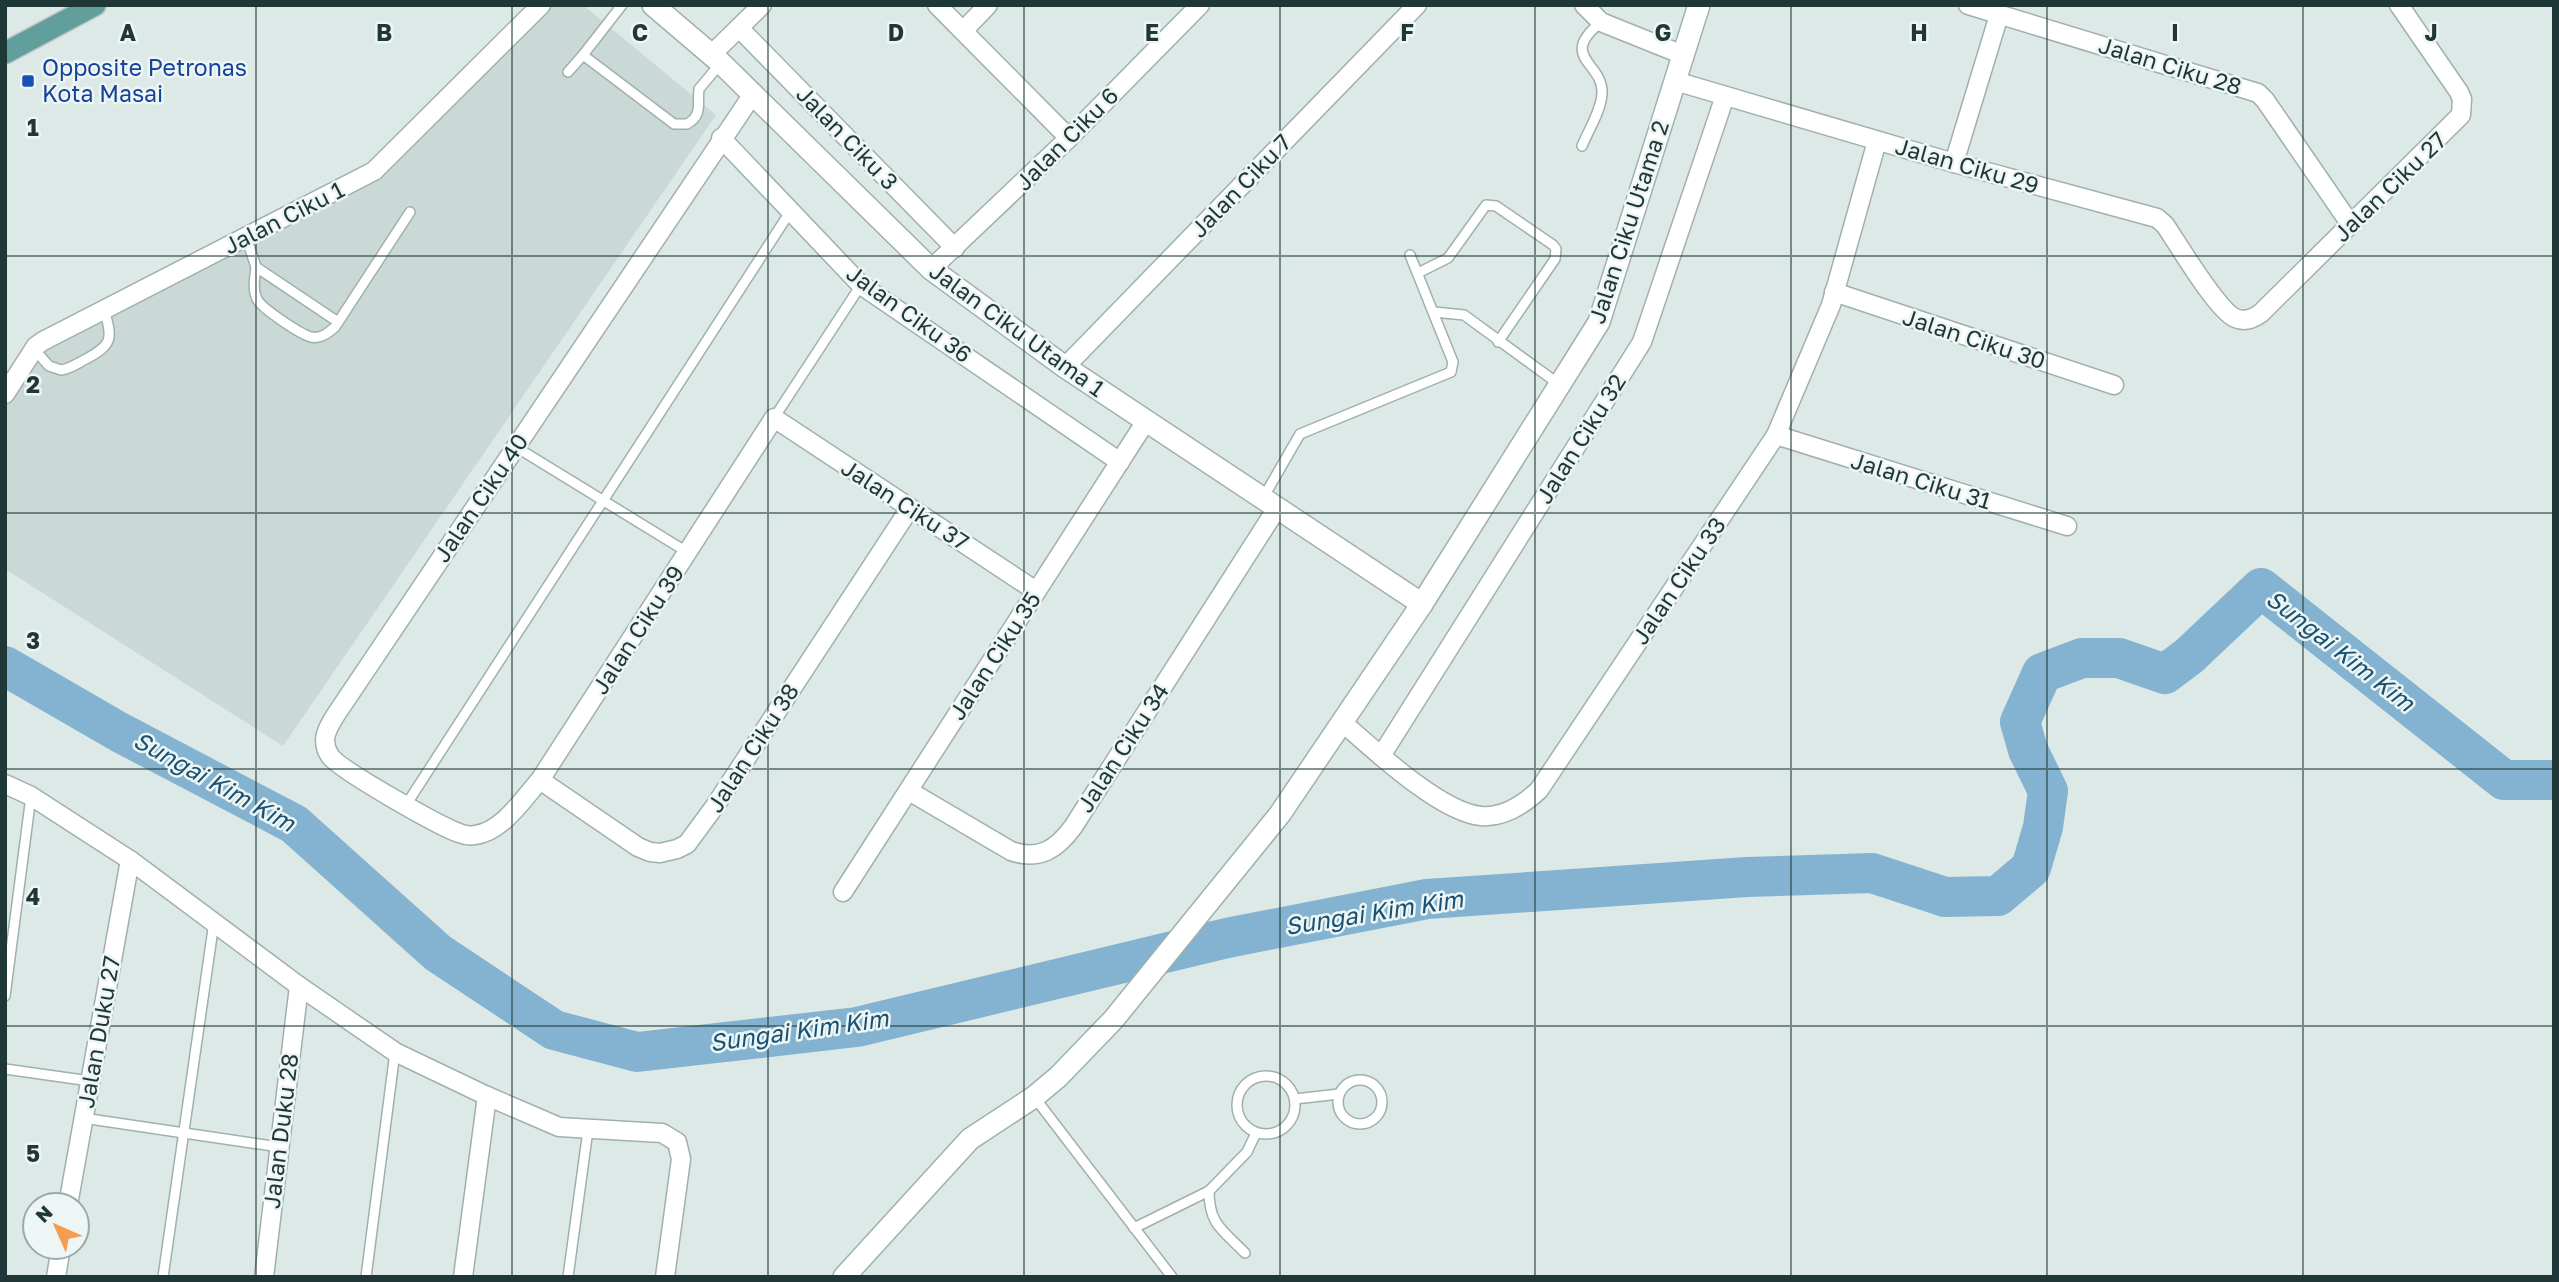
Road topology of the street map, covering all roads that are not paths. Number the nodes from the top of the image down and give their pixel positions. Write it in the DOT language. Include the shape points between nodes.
graph roads {
  1 [pos="94,5"];
  2 [pos="541,5"];
  3 [pos="622,5"];
  4 [pos="653,5"];
  5 [pos="762,5"];
  6 [pos="937,5"];
  7 [pos="988,5"];
  8 [pos="1200,5"];
  9 [pos="1418,5"];
  10 [pos="1584,5"];
  11 [pos="1699,5"];
  12 [pos="1968,5"];
  13 [pos="2399,5"];
  14 [pos="1999,15"];
  15 [pos="1601,22"];
  16 [pos="739,28"];
  17 [pos="963,31"];
  18 [pos="5,53"];
  19 [pos="583,55"];
  20 [pos="1683,55"];
  21 [pos="716,58"];
  22 [pos="568,72"];
  23 [pos="1675,81"];
  24 [pos="753,94"];
  25 [pos="1725,96"];
  26 [pos="722,138"];
  27 [pos="1069,138"];
  28 [pos="1877,141"];
  29 [pos="1582,146"];
  30 [pos="1954,163"];
  31 [pos="410,212"];
  32 [pos="790,212"];
  33 [pos="2351,225"];
  34 [pos="246,237"];
  35 [pos="955,248"];
  36 [pos="1410,255"];
  37 [pos="256,267"];
  38 [pos="931,269"];
  39 [pos="1418,273"];
  40 [pos="861,285"];
  41 [pos="1834,292"];
  42 [pos="2219,304"];
  43 [pos="104,309"];
  44 [pos="1434,312"];
  45 [pos="338,322"];
  46 [pos="1499,342"];
  47 [pos="34,349"];
  48 [pos="1065,367"];
  49 [pos="1560,385"];
  50 [pos="2114,385"];
  51 [pos="5,394"];
  52 [pos="774,418"];
  53 [pos="1146,421"];
  54 [pos="1776,435"];
  55 [pos="516,447"];
  56 [pos="1120,462"];
  57 [pos="603,500"];
  58 [pos="1270,503"];
  59 [pos="910,508"];
  60 [pos="2067,526"];
  61 [pos="688,553"];
  62 [pos="1037,591"];
  63 [pos="1422,604"];
  64 [pos="1342,722"];
  65 [pos="1381,756"];
  66 [pos="540,780"];
  67 [pos="5,783"];
  68 [pos="909,791"];
  69 [pos="31,796"];
  70 [pos="406,805"];
  71 [pos="488,831"];
  72 [pos="130,860"];
  73 [pos="843,892"];
  74 [pos="214,922"];
  75 [pos="299,986"];
  76 [pos="5,996"];
  77 [pos="395,1052"];
  78 [pos="5,1069"];
  79 [pos="90,1081"];
  80 [pos="1339,1094"];
  81 [pos="486,1096"];
  82 [pos="1034,1097"];
  83 [pos="1295,1099"];
  84 [pos="83,1118"];
  85 [pos="588,1130"];
  86 [pos="183,1133"];
  87 [pos="1256,1133"];
  88 [pos="279,1147"];
  89 [pos="70,1191"];
  90 [pos="1209,1191"];
  91 [pos="1134,1228"];
  92 [pos="1245,1253"];
  93 [pos="163,1277"];
  94 [pos="264,1277"];
  95 [pos="366,1277"];
  96 [pos="463,1277"];
  97 [pos="568,1277"];
  98 [pos="665,1277"];
  99 [pos="844,1277"];
  100 [pos="1172,1277"];
  1 -- 18 [label="main road"];
  2 -- 34 [label="street, Jalan Ciku 1" via="374,171"];
  3 -- 19 [label="lane"];
  4 -- 21 [label="street, Jalan Ciku Utama 1"];
  5 -- 16 [label="street"];
  6 -- 17 [label="street"];
  7 -- 17 [label="street"];
  8 -- 27 [label="street, Jalan Ciku 6"];
  9 -- 48 [label="street, Jalan Ciku 7"];
  10 -- 15 [label="street"];
  11 -- 20 [label="street, Jalan Ciku Utama 2"];
  12 -- 14 [label="street, Jalan Ciku 28"];
  13 -- 33 [label="street, Jalan Ciku 27" via="2459,92 2463,107 2457,121"];
  14 -- 30 [label="street"];
  14 -- 33 [label="street, Jalan Ciku 28" via="2258,93"];
  15 -- 20 [label="street"];
  15 -- 29 [label="lane" via="1582,45 1602,91"];
  16 -- 21 [label="street"];
  16 -- 35 [label="street, Jalan Ciku 3"];
  17 -- 27 [label="street"];
  19 -- 21 [label="lane" via="680,125 697,116 699,89"];
  19 -- 22 [label="lane"];
  20 -- 23 [label="street, Jalan Ciku Utama 2"];
  21 -- 24 [label="street, Jalan Ciku Utama 1"];
  23 -- 25 [label="street, Jalan Ciku 29"];
  23 -- 49 [label="street, Jalan Ciku Utama 2" via="1599,322"];
  24 -- 26 [label="street, Jalan Ciku 40"];
  24 -- 38 [label="street, Jalan Ciku Utama 1"];
  25 -- 28 [label="street, Jalan Ciku 29"];
  25 -- 65 [label="street, Jalan Ciku 32" via="1642,342"];
  26 -- 32 [label="street, Jalan Ciku 36"];
  26 -- 55 [label="street, Jalan Ciku 40"];
  27 -- 35 [label="street, Jalan Ciku 6"];
  28 -- 30 [label="street, Jalan Ciku 29"];
  28 -- 41 [label="street, Jalan Ciku 33"];
  30 -- 42 [label="street, Jalan Ciku 29" via="2157,218"];
  31 -- 45 [label="lane"];
  32 -- 40 [label="street, Jalan Ciku 36"];
  32 -- 57 [label="lane"];
  33 -- 42 [label="street, Jalan Ciku 27" via="2253,319 2234,318"];
  34 -- 37 [label="lane"];
  34 -- 43 [label="street, Jalan Ciku 1"];
  35 -- 38 [label="street, Jalan Ciku 6"];
  36 -- 39 [label="lane"];
  37 -- 45 [label="lane"];
  37 -- 45 [label="lane" via="255,293 265,308 312,337 328,333"];
  38 -- 48 [label="street, Jalan Ciku Utama 1"];
  39 -- 44 [label="lane"];
  39 -- 46 [label="lane" via="1448,258 1486,205 1496,206 1553,245 1555,258"];
  40 -- 52 [label="lane"];
  40 -- 56 [label="street, Jalan Ciku 36"];
  41 -- 50 [label="street, Jalan Ciku 30"];
  41 -- 54 [label="street, Jalan Ciku 33"];
  43 -- 47 [label="street, Jalan Ciku 1"];
  43 -- 47 [label="lane" via="110,339 100,352 61,370 49,366"];
  44 -- 46 [label="lane" via="1464,315"];
  44 -- 58 [label="lane" via="1452,362 1451,372 1300,433"];
  46 -- 49 [label="lane"];
  47 -- 51 [label="street, Jalan Ciku 1"];
  48 -- 53 [label="street, Jalan Ciku Utama 1"];
  49 -- 63 [label="street, Jalan Ciku Utama 2"];
  52 -- 59 [label="street, Jalan Ciku 37"];
  52 -- 61 [label="street, Jalan Ciku 39"];
  53 -- 56 [label="street, Jalan Ciku 35"];
  53 -- 58 [label="street, Jalan Ciku Utama 1"];
  54 -- 60 [label="street, Jalan Ciku 31"];
  54 -- 65 [label="street, Jalan Ciku 33" via="1530,799 1499,815 1465,813"];
  55 -- 57 [label="lane"];
  55 -- 70 [label="street, Jalan Ciku 40" via="326,731 330,755 340,765"];
  56 -- 62 [label="street, Jalan Ciku 35"];
  57 -- 61 [label="lane"];
  57 -- 70 [label="lane"];
  58 -- 63 [label="street, Jalan Ciku Utama 1"];
  58 -- 68 [label="street, Jalan Ciku 34" via="1073,827 1055,847 1030,856 1012,851"];
  59 -- 62 [label="street, Jalan Ciku 37"];
  59 -- 66 [label="street, Jalan Ciku 38" via="687,844 660,853 638,847"];
  61 -- 66 [label="street, Jalan Ciku 39"];
  62 -- 68 [label="street, Jalan Ciku 35"];
  63 -- 64 [label="street, Jalan Ciku Utama 2"];
  64 -- 65 [label="street, Jalan Ciku 33"];
  64 -- 82 [label="street, Jalan Ciku Utama 2" via="1280,814 1113,1020"];
  66 -- 71 [label="street, Jalan Ciku 39"];
  67 -- 69 [label="street"];
  68 -- 73 [label="street, Jalan Ciku 35"];
  69 -- 72 [label="street"];
  69 -- 76 [label="lane"];
  70 -- 71 [label="street, Jalan Ciku 40" via="462,834"];
  72 -- 74 [label="street"];
  72 -- 79 [label="street, Jalan Duku 27"];
  74 -- 75 [label="street"];
  74 -- 86 [label="lane"];
  75 -- 77 [label="street"];
  75 -- 88 [label="street, Jalan Duku 28"];
  77 -- 81 [label="street"];
  77 -- 95 [label="lane"];
  78 -- 79 [label="lane"];
  79 -- 84 [label="street, Jalan Duku 27"];
  80 -- 80 [label="lane" via="1343,1117 1353,1123 1375,1119 1382,1109 1378,1087 1368,1080 1345,1084"];
  80 -- 83 [label="lane"];
  81 -- 85 [label="street" via="559,1127"];
  81 -- 96 [label="street"];
  82 -- 91 [label="lane"];
  82 -- 99 [label="street, Jalan Ciku Utama 2" via="970,1139"];
  83 -- 87 [label="lane" via="1294,1114 1285,1127 1272,1134"];
  83 -- 87 [label="lane" via="1288,1085 1276,1077 1260,1076 1247,1082 1238,1095 1237,1110 1244,1124"];
  84 -- 86 [label="lane"];
  84 -- 89 [label="street, Jalan Duku 27"];
  85 -- 97 [label="lane"];
  85 -- 98 [label="street" via="648,1131 677,1142 681,1150"];
  86 -- 88 [label="lane"];
  86 -- 93 [label="lane"];
  87 -- 90 [label="lane" via="1247,1152"];
  88 -- 94 [label="street, Jalan Duku 28"];
  90 -- 91 [label="lane"];
  90 -- 92 [label="lane" via="1215,1223"];
  91 -- 100 [label="lane"];
}
